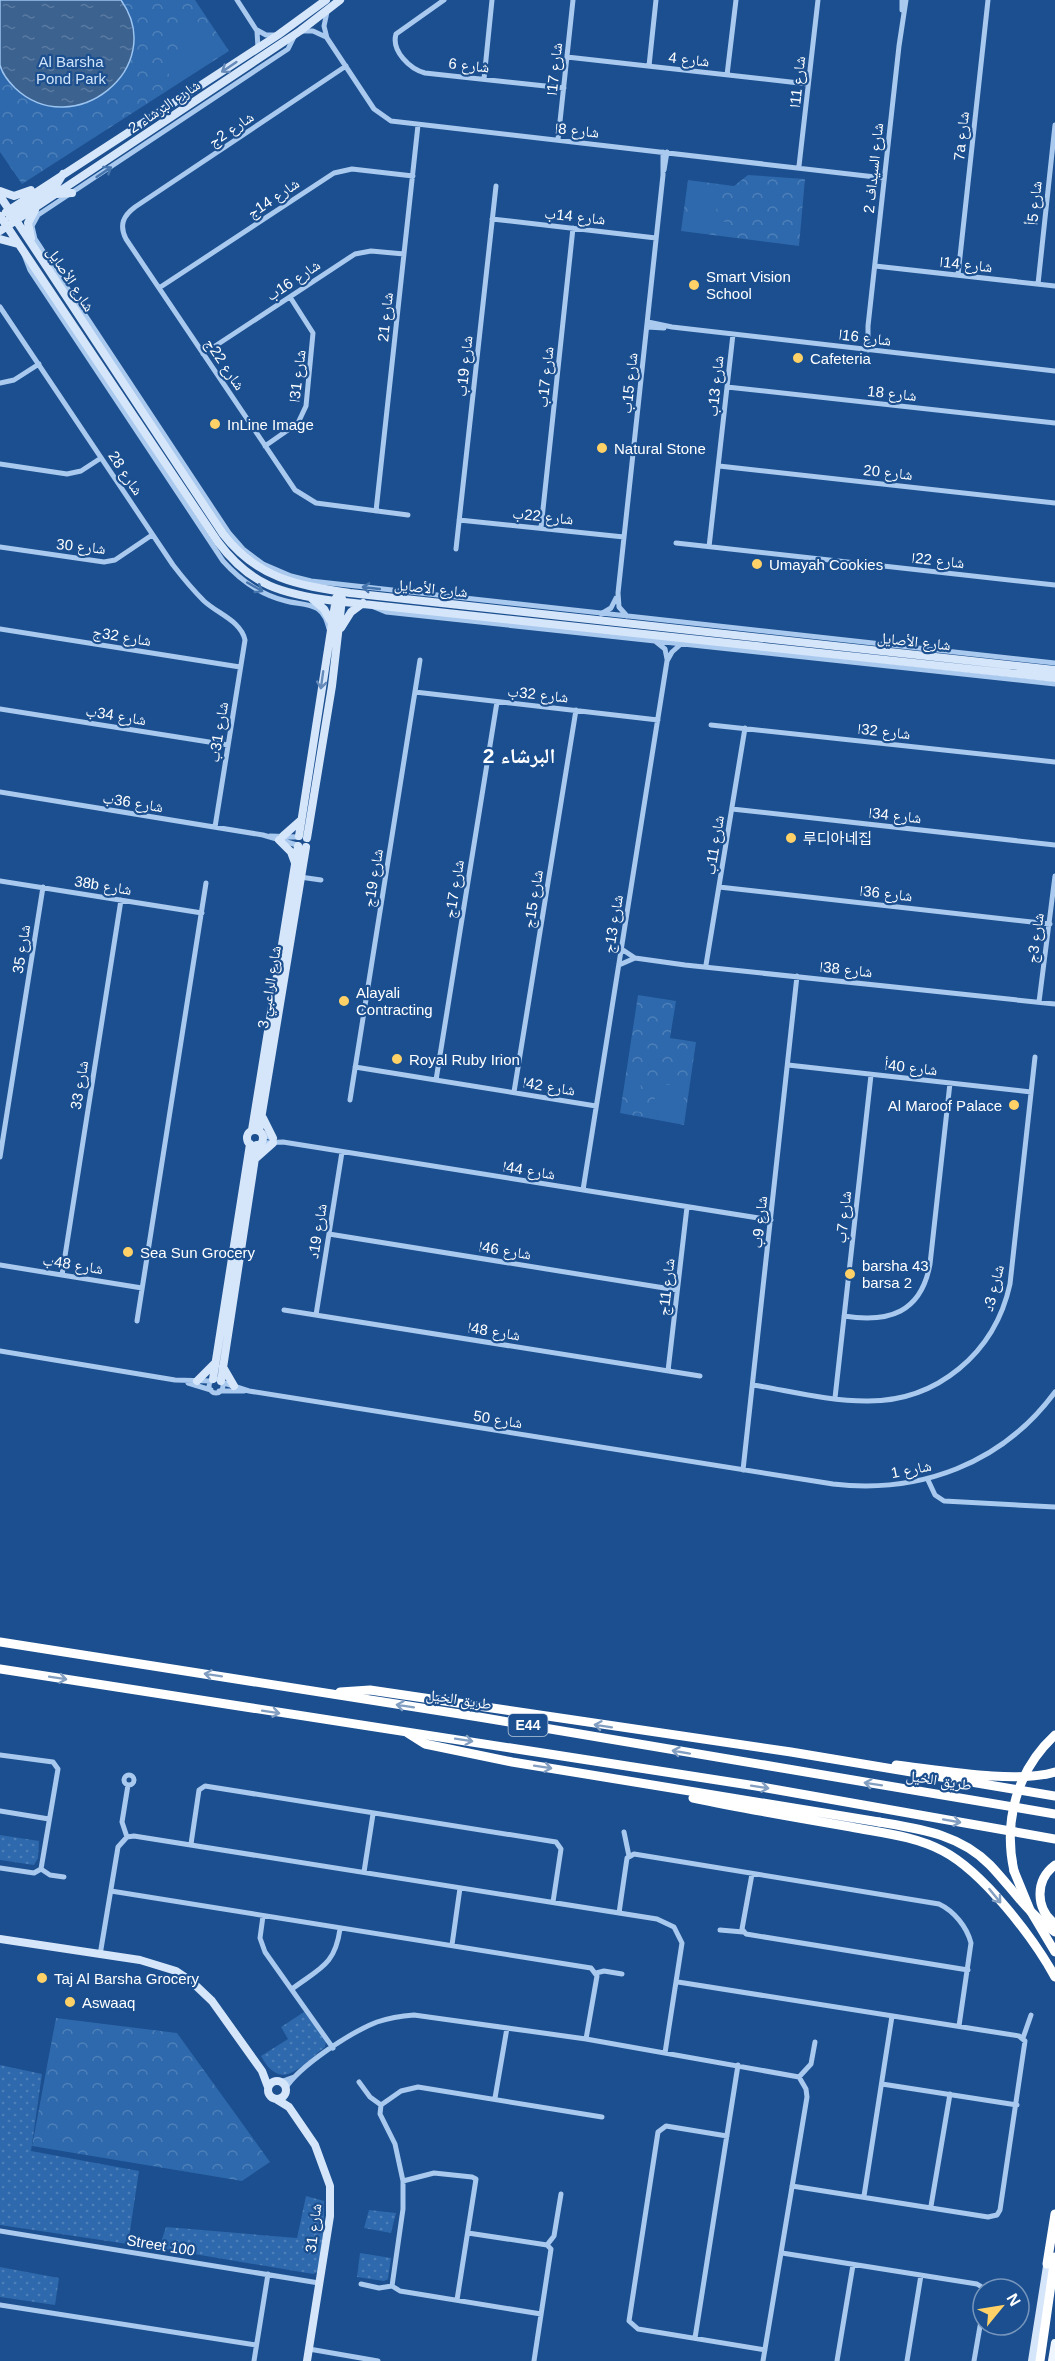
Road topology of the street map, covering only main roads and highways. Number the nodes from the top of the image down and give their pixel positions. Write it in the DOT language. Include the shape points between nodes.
graph roads {
  1 [pos="0,1642"];
  2 [pos="0,1669"];
  3 [pos="333,1694"];
  4 [pos="406,1732"];
  5 [pos="1055,1736"];
  6 [pos="847,1763"];
  7 [pos="1055,1772"];
  8 [pos="668,1788"];
  9 [pos="1055,1796"];
  10 [pos="1055,1814"];
  11 [pos="1055,1839"];
  12 [pos="1055,1865"];
  13 [pos="1055,1924"];
  14 [pos="1055,1932"];
  15 [pos="1045,1934"];
  16 [pos="1055,1952"];
  17 [pos="1055,1960"];
  18 [pos="1055,1977"];
  19 [pos="1055,2214"];
  20 [pos="1055,2257"];
  21 [pos="1047,2264"];
  22 [pos="1055,2343"];
  23 [pos="1040,2361"];
  24 [pos="1052,2361"];
  3 -- 1 [label="highway, طريق الخيل / E44, one-way"];
  2 -- 4 [label="highway, E44, one-way"];
  6 -- 3 [label="highway, one-way" via="370,1690"];
  10 -- 3 [label="highway, طريق الخيل / E44, one-way"];
  4 -- 8 [label="highway, one-way" via="416,1741 432,1746"];
  4 -- 11 [label="highway, E44, one-way" via="756,1786"];
  5 -- 15 [label="highway, bridge" via="1029,1767 1015,1801 1010,1837 1014,1871"];
  6 -- 7 [label="highway" via="860,1760 1010,1776"];
  6 -- 9 [label="highway"];
  8 -- 14 [label="highway, bridge" via="932,1831 962,1844 986,1861 1025,1907"];
  8 -- 18 [label="highway, one-way" via="694,1798 903,1837 942,1850 986,1885"];
  12 -- 13 [label="highway" via="1043,1877 1040,1892 1044,1912"];
  15 -- 16 [label="highway"];
  15 -- 17 [label="highway"];
  19 -- 21 [label="highway"];
  20 -- 23 [label="highway"];
  22 -- 24 [label="main road"];
}
